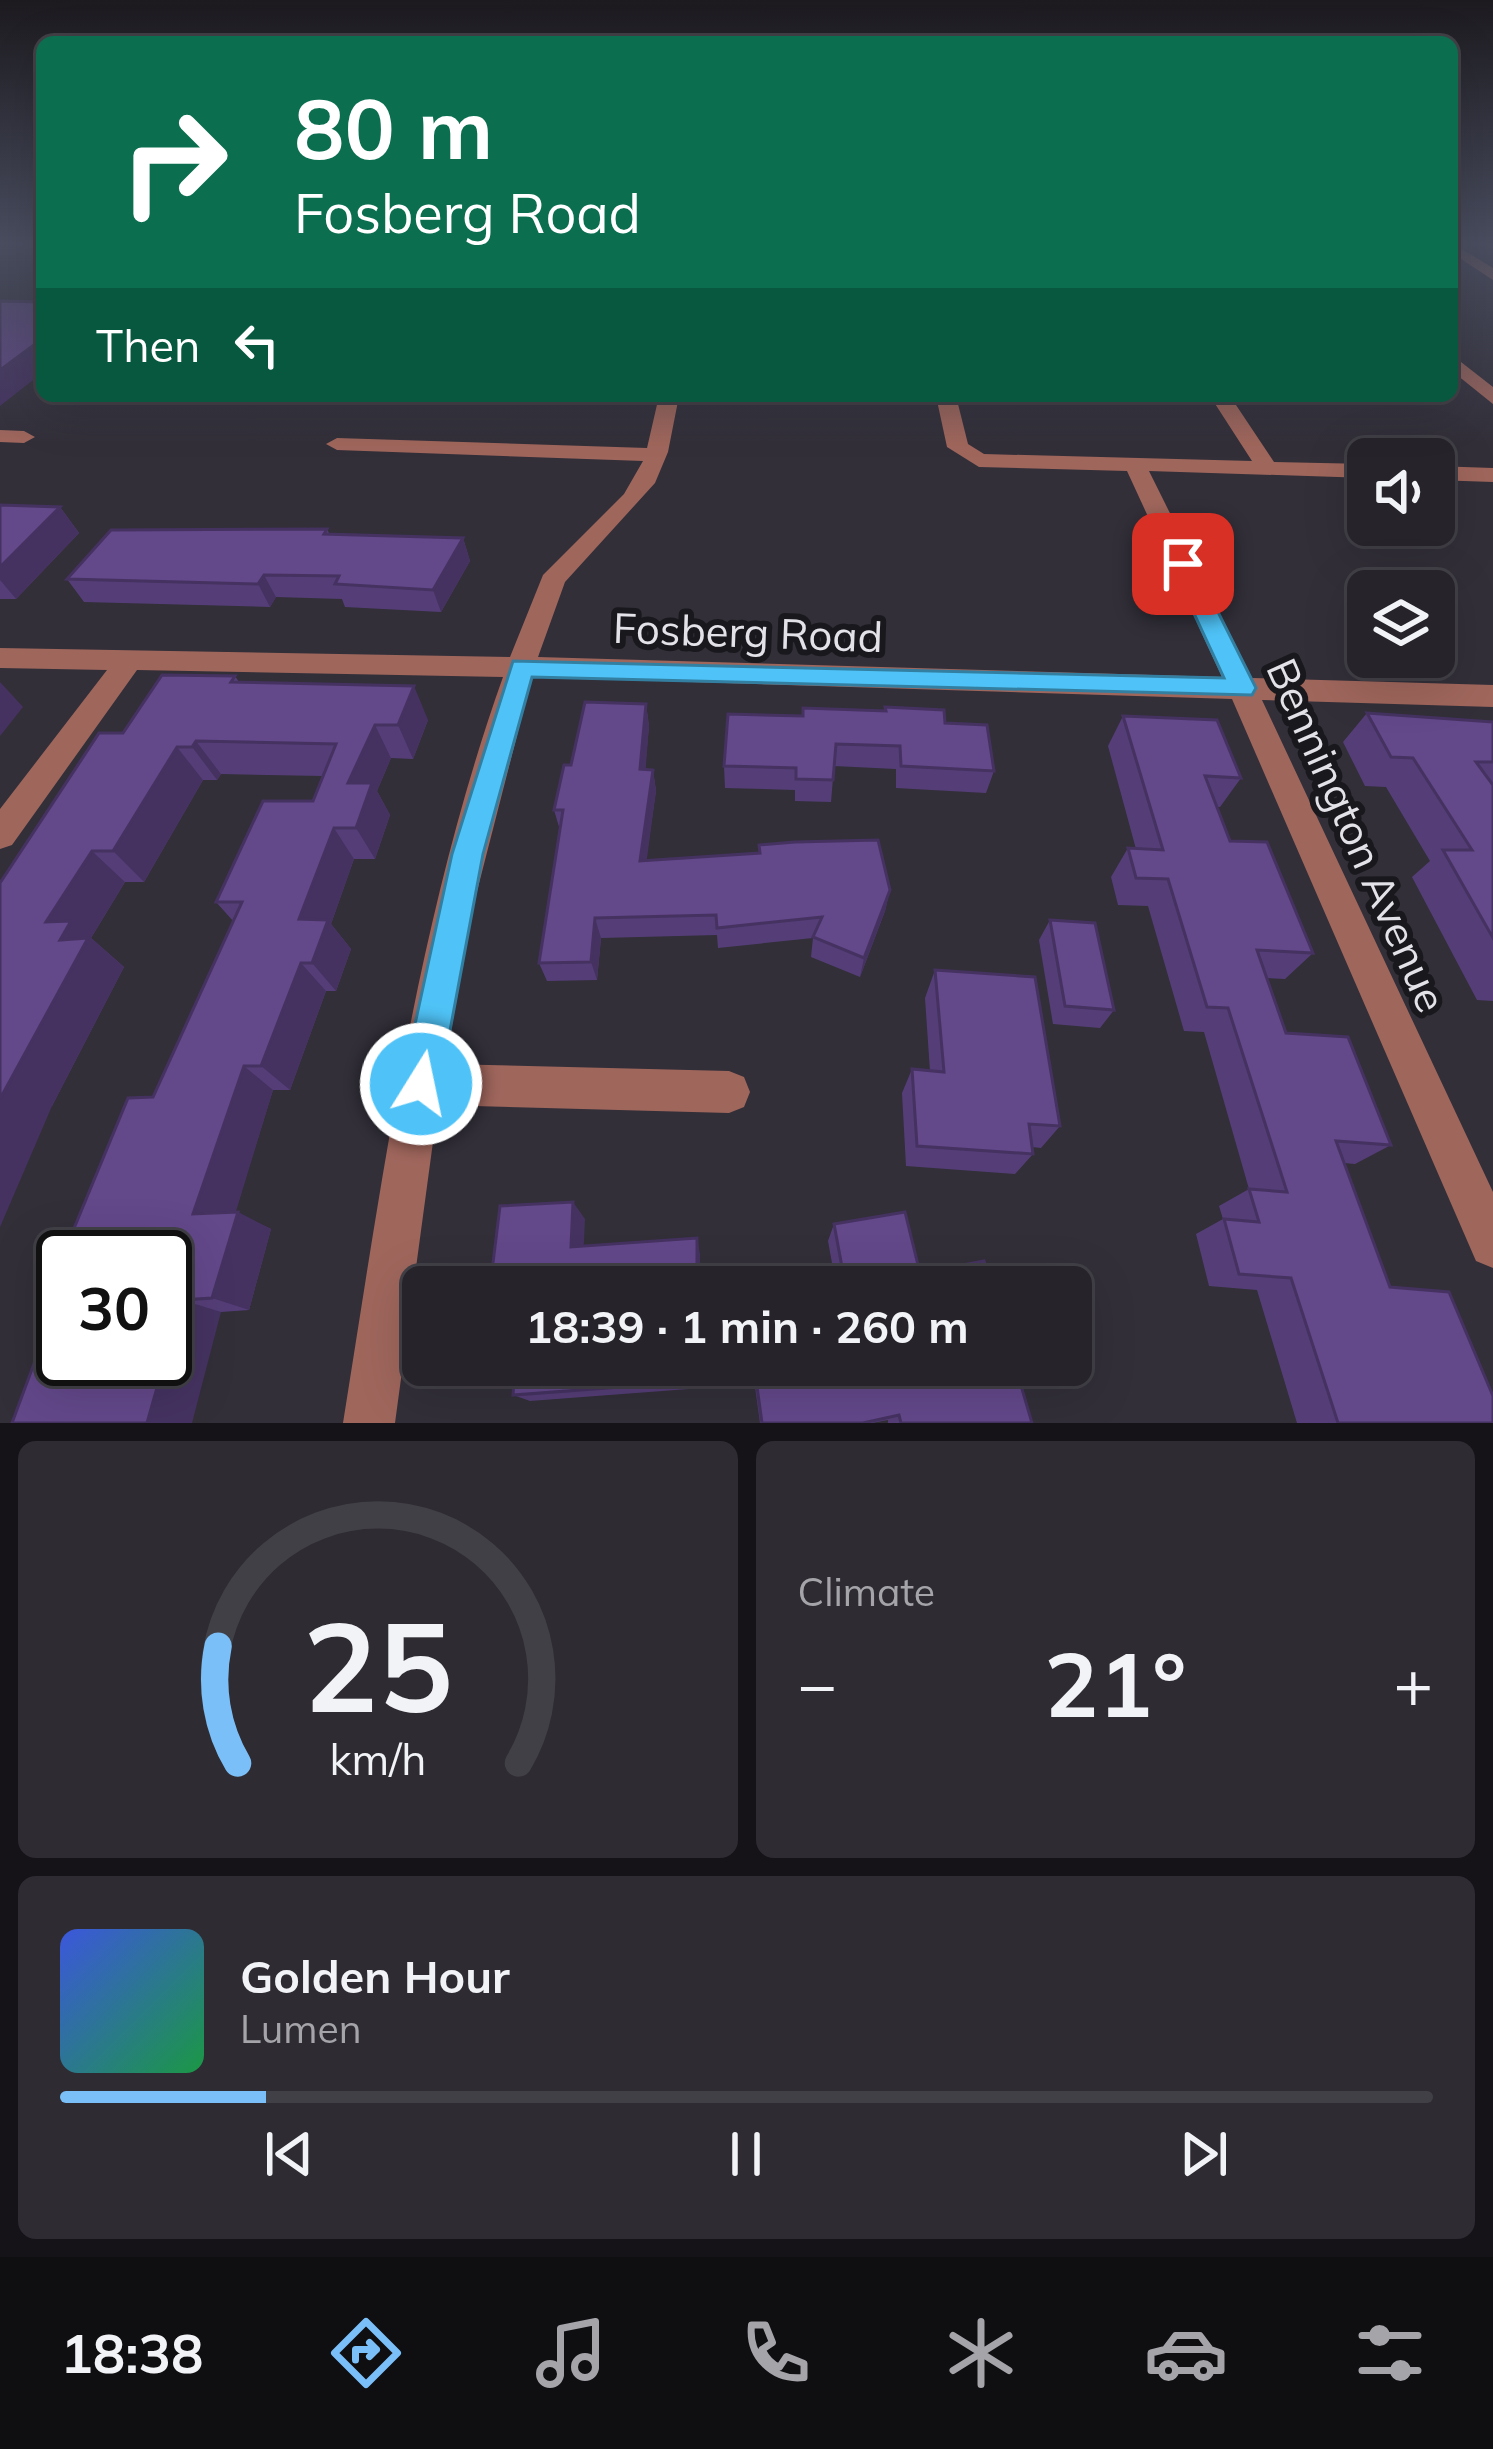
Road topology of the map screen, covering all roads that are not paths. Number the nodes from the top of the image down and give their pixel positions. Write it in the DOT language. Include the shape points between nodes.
graph roads {
  1 [pos="1458,366"];
  2 [pos="1493,398"];
  3 [pos="668,402"];
  4 [pos="947,402"];
  5 [pos="1224,402"];
  6 [pos="0,436"];
  7 [pos="24,437"];
  8 [pos="337,444"];
  9 [pos="656,455"];
  10 [pos="1135,465"];
  11 [pos="1268,469"];
  12 [pos="1347,471"];
  13 [pos="1455,474"];
  14 [pos="1493,475"];
  15 [pos="0,658"];
  16 [pos="129,661"];
  17 [pos="522,668"];
  18 [pos="1242,688"];
  19 [pos="1493,696"];
  20 [pos="0,835"];
  21 [pos="421,1084"];
  22 [pos="729,1092"];
  23 [pos="1493,1244"];
  24 [pos="369,1423"];
  1 -- 2 [label="street"];
  3 -- 9 [label="street"];
  4 -- 10 [label="street" via="958,447 969,458"];
  5 -- 11 [label="street"];
  6 -- 7 [label="street"];
  8 -- 9 [label="street"];
  9 -- 17 [label="street" via="628,503 557,573"];
  10 -- 11 [label="street"];
  10 -- 18 [label="street, Bennington Avenue"];
  11 -- 12 [label="street"];
  13 -- 14 [label="street"];
  15 -- 16 [label="street, Fosberg Road"];
  16 -- 17 [label="street, Fosberg Road"];
  16 -- 20 [label="street"];
  17 -- 18 [label="street, Fosberg Road"];
  17 -- 21 [label="street" via="463,873"];
  18 -- 19 [label="street, Fosberg Road"];
  18 -- 23 [label="street, Bennington Avenue"];
  21 -- 22 [label="street"];
  21 -- 24 [label="street"];
}
